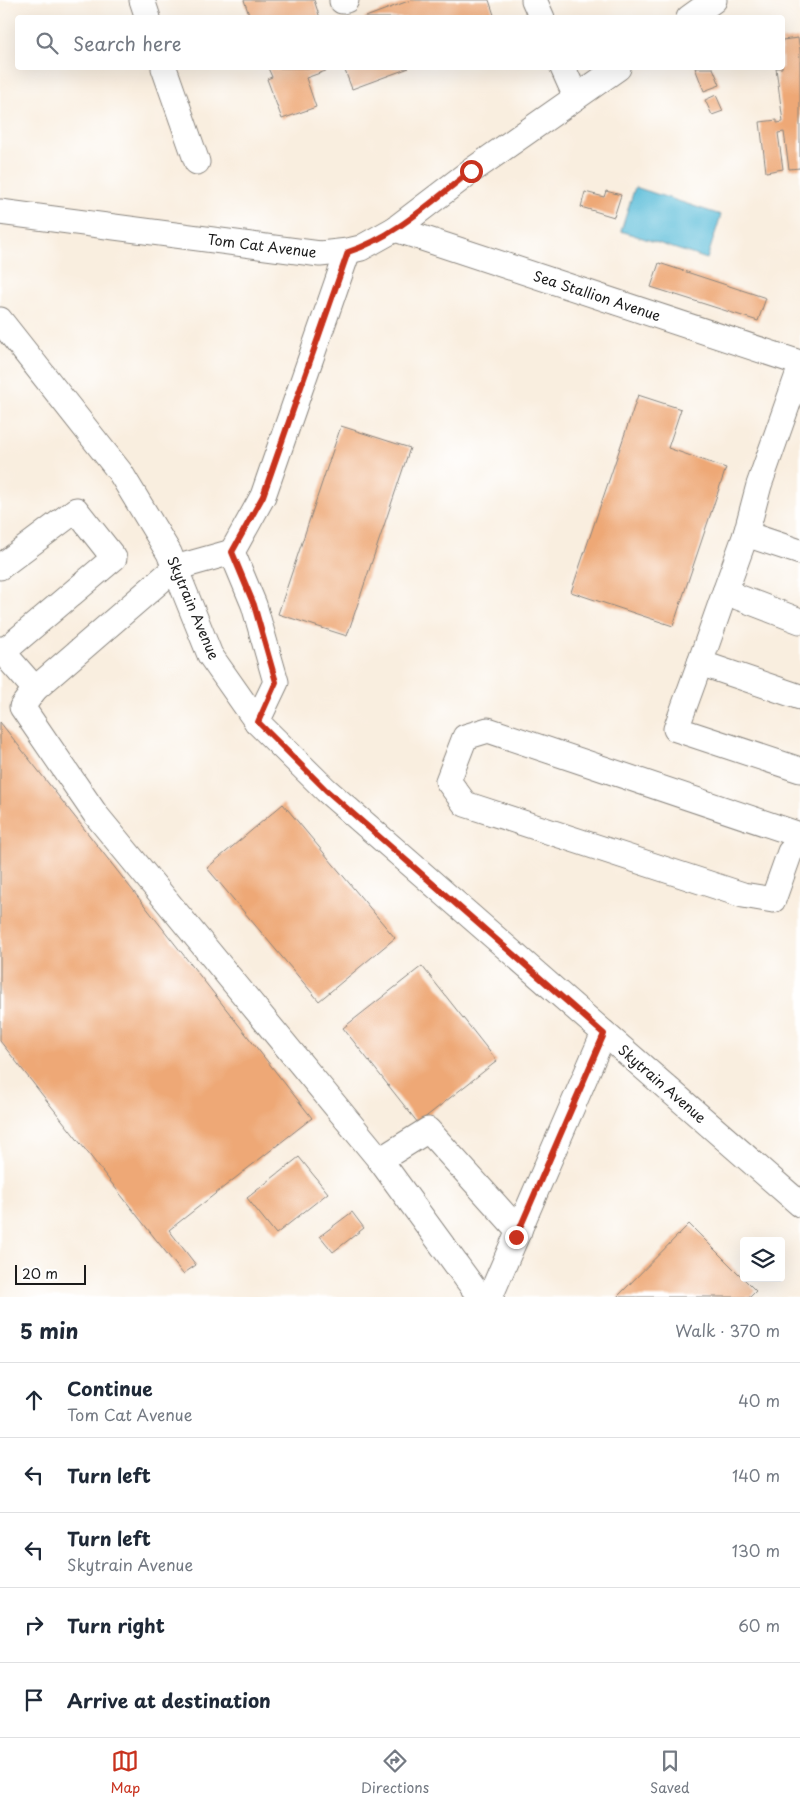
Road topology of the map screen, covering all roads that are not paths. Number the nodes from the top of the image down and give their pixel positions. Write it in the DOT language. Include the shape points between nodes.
graph roads {
  1 [pos="142,0"];
  2 [pos="342,0"];
  3 [pos="346,0"];
  4 [pos="534,0"];
  5 [pos="714,0"];
  6 [pos="147,15"];
  7 [pos="541,15"];
  8 [pos="694,15"];
  9 [pos="165,70"];
  10 [pos="564,70"];
  11 [pos="615,70"];
  12 [pos="576,97"];
  13 [pos="197,162"];
  14 [pos="0,212"];
  15 [pos="394,229"];
  16 [pos="348,252"];
  17 [pos="0,320"];
  18 [pos="800,363"];
  19 [pos="800,369"];
  20 [pos="746,534"];
  21 [pos="232,552"];
  22 [pos="800,552"];
  23 [pos="0,567"];
  24 [pos="176,568"];
  25 [pos="726,592"];
  26 [pos="800,620"];
  27 [pos="1,650"];
  28 [pos="700,663"];
  29 [pos="35,689"];
  30 [pos="800,697"];
  31 [pos="258,722"];
  32 [pos="800,770"];
  33 [pos="800,835"];
  34 [pos="800,843"];
  35 [pos="604,1034"];
  36 [pos="380,1160"];
  37 [pos="800,1204"];
  38 [pos="519,1232"];
  39 [pos="480,1297"];
  40 [pos="490,1297"];
  1 -- 6 [label="street"];
  2 -- 3 [label="street"];
  4 -- 7 [label="street"];
  5 -- 8 [label="street"];
  9 -- 13 [label="street"];
  10 -- 12 [label="street"];
  11 -- 12 [label="street, Tom Cat Avenue"];
  12 -- 15 [label="street, Tom Cat Avenue"];
  14 -- 16 [label="street, Tom Cat Avenue" via="320,254"];
  15 -- 16 [label="street, Tom Cat Avenue"];
  15 -- 18 [label="street, Sea Stallion Avenue"];
  16 -- 21 [label="street" via="263,496"];
  17 -- 24 [label="street, Skytrain Avenue" via="120,472"];
  19 -- 20 [label="street" via="759,485"];
  20 -- 22 [label="street"];
  20 -- 25 [label="street"];
  21 -- 24 [label="street"];
  21 -- 31 [label="street" via="254,605 276,682"];
  23 -- 27 [label="street" via="76,510 114,558"];
  24 -- 29 [label="street"];
  24 -- 31 [label="street, Skytrain Avenue" via="210,656"];
  25 -- 26 [label="street"];
  25 -- 28 [label="street"];
  27 -- 29 [label="street"];
  28 -- 30 [label="street"];
  28 -- 32 [label="street" via="676,729"];
  29 -- 36 [label="street" via="22,707 96,815"];
  31 -- 35 [label="street, Skytrain Avenue" via="326,790"];
  33 -- 34 [label="street" via="488,730 465,737 448,781 465,804 743,895 773,900 790,852"];
  35 -- 37 [label="street, Skytrain Avenue"];
  35 -- 38 [label="street"];
  36 -- 38 [label="street" via="428,1130"];
  36 -- 39 [label="street"];
  38 -- 40 [label="street"];
}
